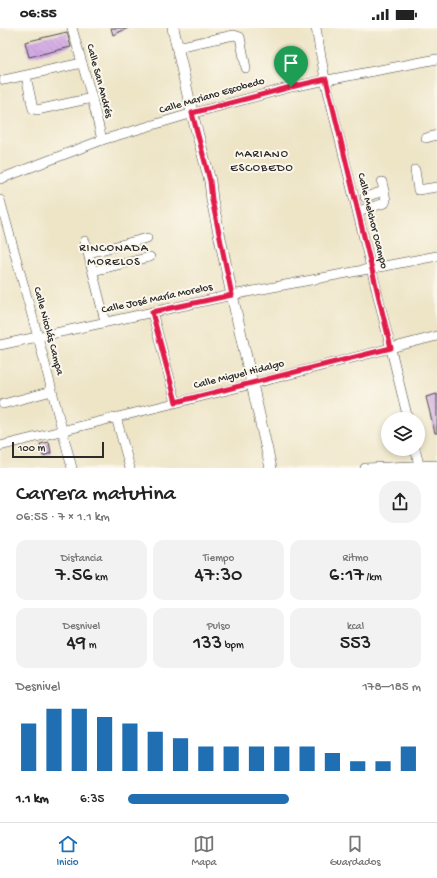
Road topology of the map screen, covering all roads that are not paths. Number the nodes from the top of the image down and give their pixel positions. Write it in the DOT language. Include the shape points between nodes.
graph roads {
  1 [pos="72,28"];
  2 [pos="173,28"];
  3 [pos="316,28"];
  4 [pos="177,47"];
  5 [pos="437,59"];
  6 [pos="82,63"];
  7 [pos="246,68"];
  8 [pos="26,76"];
  9 [pos="326,79"];
  10 [pos="4,80"];
  11 [pos="92,98"];
  12 [pos="192,113"];
  13 [pos="437,135"];
  14 [pos="426,138"];
  15 [pos="102,140"];
  16 [pos="415,170"];
  17 [pos="0,179"];
  18 [pos="437,186"];
  19 [pos="365,197"];
  20 [pos="0,200"];
  21 [pos="358,211"];
  22 [pos="147,238"];
  23 [pos="85,241"];
  24 [pos="89,253"];
  25 [pos="437,256"];
  26 [pos="150,257"];
  27 [pos="372,268"];
  28 [pos="93,271"];
  29 [pos="232,295"];
  30 [pos="152,312"];
  31 [pos="105,321"];
  32 [pos="437,336"];
  33 [pos="38,337"];
  34 [pos="0,345"];
  35 [pos="391,348"];
  36 [pos="252,384"];
  37 [pos="52,391"];
  38 [pos="176,402"];
  39 [pos="3,404"];
  40 [pos="406,412"];
  41 [pos="116,417"];
  42 [pos="62,431"];
  43 [pos="0,446"];
  44 [pos="417,456"];
  45 [pos="437,465"];
  46 [pos="419,467"];
  47 [pos="72,468"];
  48 [pos="130,468"];
  49 [pos="271,468"];
  50 [pos="365,468"];
  1 -- 6 [label="street, Calle San Andrés"];
  2 -- 4 [label="main road"];
  3 -- 9 [label="street, Calle Melchor Ocampo"];
  4 -- 7 [label="street" via="238,36"];
  4 -- 12 [label="main road"];
  5 -- 9 [label="street, Calle Mariano Escobedo"];
  6 -- 8 [label="street"];
  6 -- 11 [label="street, Calle San Andrés"];
  8 -- 10 [label="street"];
  8 -- 11 [label="street" via="33,109"];
  9 -- 12 [label="street, Calle Mariano Escobedo"];
  9 -- 21 [label="street, Calle Melchor Ocampo"];
  11 -- 15 [label="street, Calle San Andrés"];
  12 -- 15 [label="street, Calle Mariano Escobedo"];
  12 -- 29 [label="main road" via="210,181"];
  13 -- 14 [label="street"];
  15 -- 17 [label="street, Calle Mariano Escobedo"];
  16 -- 18 [label="street" via="418,190"];
  19 -- 21 [label="street" via="383,187 386,200 385,203"];
  20 -- 33 [label="street, Calle Nicolás Campa"];
  21 -- 27 [label="street, Calle Melchor Ocampo"];
  22 -- 24 [label="street"];
  23 -- 24 [label="street"];
  24 -- 28 [label="street"];
  25 -- 27 [label="street, Calle José María Morelos"];
  26 -- 28 [label="street"];
  27 -- 29 [label="street, Calle José María Morelos"];
  27 -- 35 [label="street, Calle Melchor Ocampo"];
  28 -- 31 [label="street"];
  29 -- 30 [label="street, Calle José María Morelos"];
  29 -- 36 [label="main road"];
  30 -- 31 [label="street, Calle José María Morelos"];
  30 -- 38 [label="street"];
  31 -- 33 [label="street, Calle José María Morelos"];
  32 -- 35 [label="street, Calle Miguel Hidalgo"];
  33 -- 34 [label="street, Calle José María Morelos"];
  33 -- 37 [label="street, Calle Nicolás Campa"];
  35 -- 36 [label="street, Calle Miguel Hidalgo"];
  35 -- 40 [label="street, Calle Melchor Ocampo"];
  36 -- 38 [label="street, Calle Miguel Hidalgo"];
  36 -- 49 [label="main road"];
  37 -- 39 [label="street"];
  37 -- 42 [label="street, Calle Nicolás Campa"];
  38 -- 41 [label="street, Calle Miguel Hidalgo"];
  41 -- 42 [label="street, Calle Miguel Hidalgo"];
  41 -- 48 [label="street"];
  42 -- 43 [label="street, Calle Miguel Hidalgo"];
  42 -- 47 [label="street, Calle Nicolás Campa"];
  44 -- 46 [label="street"];
  45 -- 46 [label="street"];
  46 -- 50 [label="street"];
}
